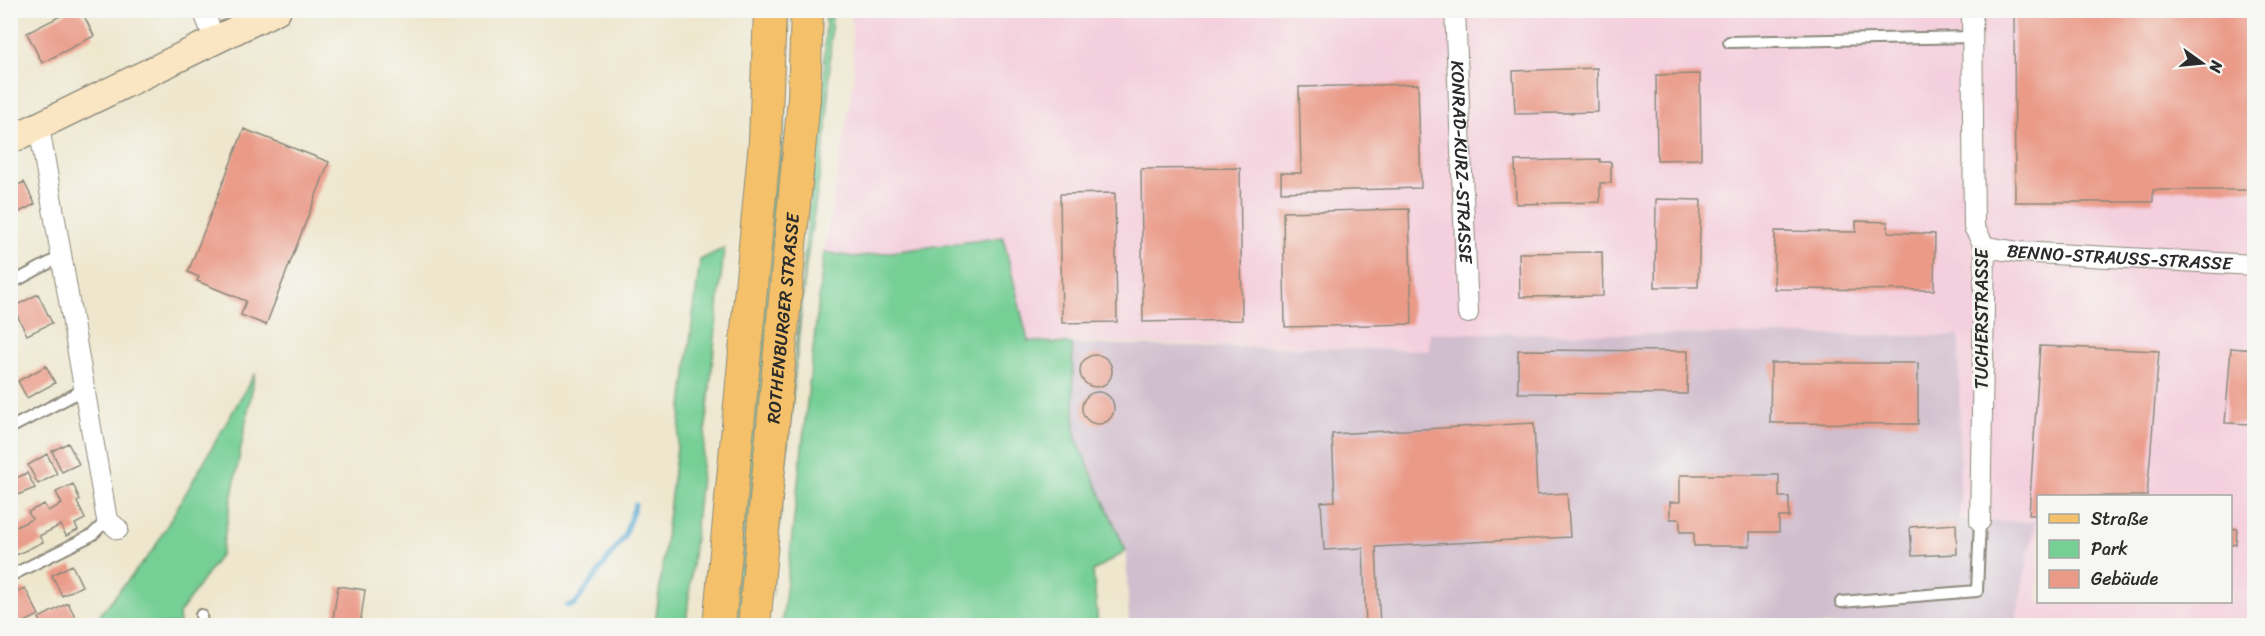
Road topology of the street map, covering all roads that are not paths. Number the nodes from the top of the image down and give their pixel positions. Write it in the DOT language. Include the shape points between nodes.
graph roads {
  1 [pos="203,10"];
  2 [pos="277,10"];
  3 [pos="770,10"];
  4 [pos="807,10"];
  5 [pos="1455,10"];
  6 [pos="1972,10"];
  7 [pos="1971,37"];
  8 [pos="215,41"];
  9 [pos="1729,42"];
  10 [pos="39,127"];
  11 [pos="10,140"];
  12 [pos="1985,247"];
  13 [pos="62,256"];
  14 [pos="2254,265"];
  15 [pos="10,284"];
  16 [pos="1468,313"];
  17 [pos="85,388"];
  18 [pos="10,428"];
  19 [pos="1980,520"];
  20 [pos="112,525"];
  21 [pos="10,576"];
  22 [pos="1841,602"];
  23 [pos="719,626"];
  24 [pos="754,626"];
  1 -- 8 [label="street"];
  2 -- 8 [label="main road"];
  3 -- 23 [label="main road, ROTHENBURGER STRASSE" via="765,141"];
  4 -- 24 [label="main road, ROTHENBURGER STRASSE" via="803,116"];
  5 -- 16 [label="street, KONRAD-KURZ-STRASSE"];
  6 -- 7 [label="street, TUCHERSTRASSE"];
  7 -- 9 [label="lane"];
  7 -- 12 [label="street, TUCHERSTRASSE" via="1974,227"];
  8 -- 10 [label="main road"];
  10 -- 11 [label="main road"];
  10 -- 13 [label="street"];
  12 -- 14 [label="street, BENNO-STRAUSS-STRASSE"];
  12 -- 19 [label="street, TUCHERSTRASSE"];
  13 -- 15 [label="lane"];
  13 -- 17 [label="street"];
  17 -- 18 [label="lane"];
  17 -- 20 [label="street"];
  19 -- 22 [label="lane" via="1977,591"];
  20 -- 21 [label="lane"];
}
